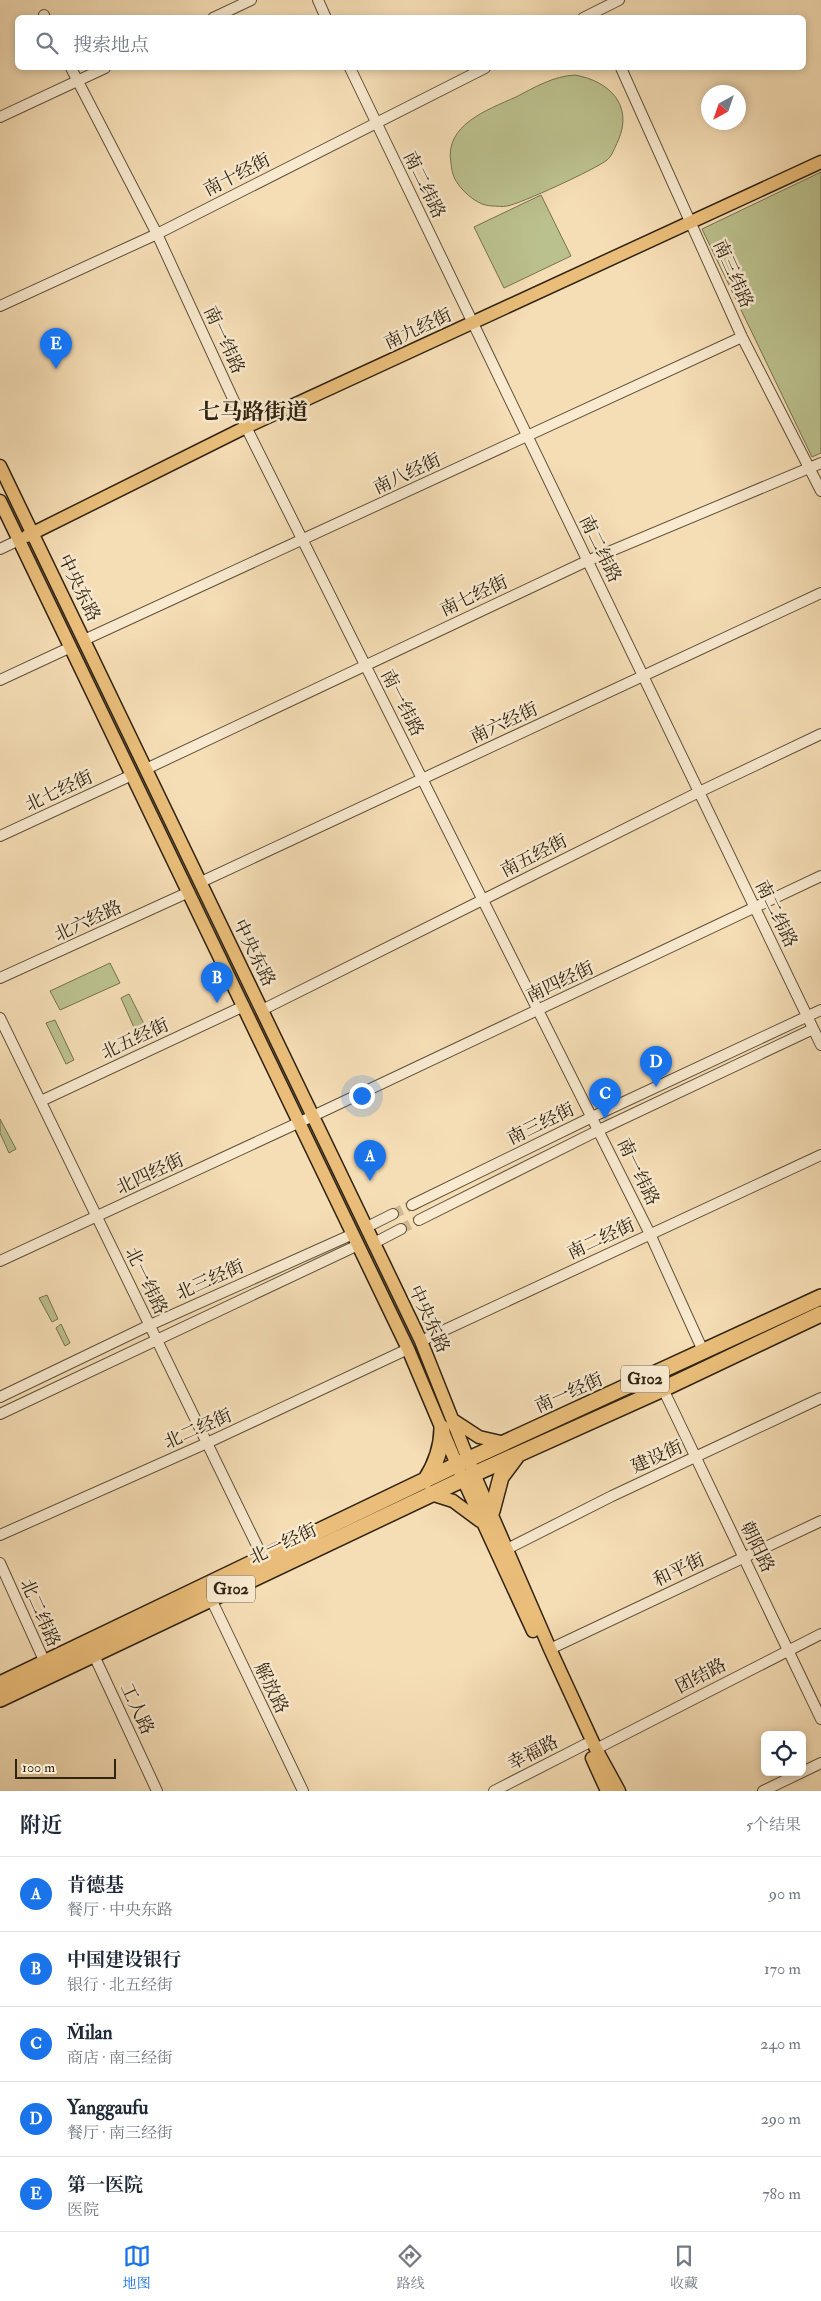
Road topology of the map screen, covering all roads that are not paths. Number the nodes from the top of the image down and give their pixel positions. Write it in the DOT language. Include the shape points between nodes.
graph roads {
  1 [pos="251,0"];
  2 [pos="318,0"];
  3 [pos="619,0"];
  4 [pos="597,14"];
  5 [pos="219,15"];
  6 [pos="325,15"];
  7 [pos="73,70"];
  8 [pos="100,70"];
  9 [pos="351,70"];
  10 [pos="481,70"];
  11 [pos="622,70"];
  12 [pos="78,80"];
  13 [pos="0,117"];
  14 [pos="376,123"];
  15 [pos="821,162"];
  16 [pos="692,222"];
  17 [pos="158,234"];
  18 [pos="0,306"];
  19 [pos="472,323"];
  20 [pos="742,337"];
  21 [pos="246,427"];
  22 [pos="527,436"];
  23 [pos="821,463"];
  24 [pos="0,466"];
  25 [pos="810,468"];
  26 [pos="821,491"];
  27 [pos="0,501"];
  28 [pos="33,534"];
  29 [pos="19,540"];
  30 [pos="303,540"];
  31 [pos="0,549"];
  32 [pos="587,561"];
  33 [pos="821,593"];
  34 [pos="84,640"];
  35 [pos="71,647"];
  36 [pos="366,666"];
  37 [pos="643,676"];
  38 [pos="0,680"];
  39 [pos="821,734"];
  40 [pos="146,769"];
  41 [pos="132,775"];
  42 [pos="423,780"];
  43 [pos="699,792"];
  44 [pos="0,836"];
  45 [pos="821,876"];
  46 [pos="201,882"];
  47 [pos="189,892"];
  48 [pos="483,900"];
  49 [pos="755,908"];
  50 [pos="0,978"];
  51 [pos="244,1006"];
  52 [pos="262,1010"];
  53 [pos="538,1010"];
  54 [pos="821,1010"];
  55 [pos="807,1017"];
  56 [pos="0,1018"];
  57 [pos="813,1029"];
  58 [pos="821,1045"];
  59 [pos="41,1102"];
  60 [pos="313,1116"];
  61 [pos="592,1117"];
  62 [pos="299,1123"];
  63 [pos="599,1130"];
  64 [pos="821,1155"];
  65 [pos="412,1205"];
  66 [pos="393,1214"];
  67 [pos="96,1216"];
  68 [pos="419,1220"];
  69 [pos="367,1227"];
  70 [pos="401,1229"];
  71 [pos="650,1234"];
  72 [pos="356,1239"];
  73 [pos="374,1243"];
  74 [pos="0,1261"];
  75 [pos="821,1297"];
  76 [pos="821,1314"];
  77 [pos="150,1325"];
  78 [pos="157,1340"];
  79 [pos="421,1341"];
  80 [pos="408,1349"];
  81 [pos="704,1353"];
  82 [pos="663,1389"];
  83 [pos="0,1397"];
  84 [pos="821,1398"];
  85 [pos="0,1414"];
  86 [pos="448,1424"];
  87 [pos="207,1443"];
  88 [pos="504,1443"];
  89 [pos="519,1454"];
  90 [pos="694,1458"];
  91 [pos="466,1469"];
  92 [pos="428,1488"];
  93 [pos="488,1518"];
  94 [pos="821,1521"];
  95 [pos="0,1535"];
  96 [pos="507,1549"];
  97 [pos="745,1557"];
  98 [pos="263,1558"];
  99 [pos="0,1563"];
  100 [pos="210,1599"];
  101 [pos="821,1634"];
  102 [pos="91,1648"];
  103 [pos="550,1649"];
  104 [pos="788,1649"];
  105 [pos="47,1669"];
  106 [pos="0,1684"];
  107 [pos="0,1698"];
  108 [pos="821,1719"];
  109 [pos="591,1747"];
  110 [pos="821,1764"];
  111 [pos="157,1791"];
  112 [pos="303,1791"];
  113 [pos="494,1791"];
  114 [pos="607,1791"];
  115 [pos="619,1791"];
  116 [pos="763,1791"];
  1 -- 5 [label="street"];
  2 -- 6 [label="street"];
  3 -- 4 [label="street"];
  7 -- 12 [label="street, 南一纬路"];
  8 -- 12 [label="street"];
  9 -- 14 [label="street, 南二纬路"];
  10 -- 14 [label="street, 南十经街"];
  11 -- 16 [label="street, 南三纬路"];
  12 -- 13 [label="street"];
  12 -- 17 [label="street, 南一纬路"];
  14 -- 17 [label="street, 南十经街"];
  14 -- 19 [label="street, 南二纬路"];
  15 -- 16 [label="main road, 南九经街"];
  16 -- 19 [label="main road, 南九经街"];
  16 -- 20 [label="street, 南三纬路"];
  17 -- 18 [label="street, 南十经街"];
  17 -- 21 [label="street, 南一纬路"];
  19 -- 21 [label="main road, 南九经街"];
  19 -- 22 [label="street, 南二纬路"];
  20 -- 22 [label="street, 南八经街"];
  20 -- 25 [label="street, 南三纬路"];
  21 -- 28 [label="main road, 南九经街"];
  21 -- 30 [label="street, 南一纬路"];
  22 -- 30 [label="street, 南八经街"];
  22 -- 32 [label="street, 南二纬路"];
  23 -- 25 [label="street, 南七经街"];
  24 -- 28 [label="main road, 中央东路"];
  25 -- 26 [label="street, 南三纬路"];
  25 -- 32 [label="street, 南七经街"];
  27 -- 29 [label="main road, 中央东路"];
  28 -- 29 [label="main road, 南九经街"];
  28 -- 34 [label="main road, 中央东路"];
  29 -- 31 [label="street"];
  29 -- 35 [label="main road, 中央东路"];
  30 -- 34 [label="street, 南八经街"];
  30 -- 36 [label="street, 南一纬路"];
  32 -- 36 [label="street, 南七经街"];
  32 -- 37 [label="street, 南二纬路"];
  33 -- 37 [label="street, 南六经街"];
  34 -- 40 [label="main road, 中央东路"];
  35 -- 38 [label="street"];
  35 -- 41 [label="main road, 中央东路"];
  36 -- 40 [label="street, 南七经街"];
  36 -- 42 [label="street, 南一纬路"];
  37 -- 42 [label="street, 南六经街"];
  37 -- 43 [label="street, 南二纬路"];
  39 -- 43 [label="street, 南五经街"];
  40 -- 46 [label="main road, 中央东路"];
  41 -- 44 [label="street, 北七经街"];
  41 -- 47 [label="main road, 中央东路"];
  42 -- 46 [label="street, 南六经街"];
  42 -- 48 [label="street, 南一纬路"];
  43 -- 48 [label="street, 南五经街"];
  43 -- 49 [label="street, 南二纬路"];
  45 -- 49 [label="street, 南四经街"];
  46 -- 52 [label="main road, 中央东路"];
  47 -- 50 [label="street, 北六经路"];
  47 -- 51 [label="main road, 中央东路"];
  48 -- 52 [label="street, 南五经街"];
  48 -- 53 [label="street, 南一纬路"];
  49 -- 53 [label="street, 南四经街"];
  49 -- 55 [label="street, 南二纬路"];
  51 -- 59 [label="street, 北五经街"];
  51 -- 62 [label="main road, 中央东路"];
  52 -- 60 [label="main road, 中央东路"];
  53 -- 60 [label="street, 南四经街"];
  53 -- 61 [label="street, 南一纬路"];
  54 -- 55 [label="street, 南三经街"];
  55 -- 57 [label="street, 南二纬路"];
  55 -- 61 [label="street, 南三经街"];
  56 -- 59 [label="street, 北一纬路"];
  57 -- 58 [label="street, 南二纬路"];
  57 -- 63 [label="street"];
  59 -- 67 [label="street, 北一纬路"];
  60 -- 62 [label="street, 北四经街"];
  60 -- 69 [label="main road, 中央东路"];
  61 -- 63 [label="street, 南一纬路"];
  61 -- 65 [label="street, 南三经街"];
  62 -- 67 [label="street, 北四经街"];
  62 -- 72 [label="main road, 中央东路"];
  63 -- 68 [label="street"];
  63 -- 71 [label="street, 南一纬路"];
  64 -- 71 [label="street, 南二经街"];
  66 -- 69 [label="street"];
  67 -- 74 [label="street, 北四经街"];
  67 -- 77 [label="street, 北一纬路"];
  69 -- 73 [label="main road, 中央东路"];
  70 -- 73 [label="street"];
  71 -- 79 [label="street, 南二经街"];
  71 -- 81 [label="street, 南一纬路"];
  72 -- 77 [label="street, 北三经街"];
  72 -- 78 [label="street"];
  72 -- 80 [label="main road, 中央东路"];
  73 -- 79 [label="main road, 中央东路"];
  75 -- 81 [label="highway, 南一经街 / G102"];
  76 -- 82 [label="highway, 南一经街 / G102"];
  77 -- 78 [label="street, 北一纬路"];
  77 -- 83 [label="street, 北三经街"];
  78 -- 85 [label="street"];
  78 -- 87 [label="street, 北一纬路"];
  79 -- 86 [label="main road, 中央东路"];
  80 -- 86 [label="main road, 中央东路"];
  80 -- 87 [label="street, 北二经街"];
  81 -- 88 [label="highway, 南一经街 / G102"];
  82 -- 89 [label="highway, 南一经街 / G102"];
  82 -- 90 [label="street, 朝阳路"];
  84 -- 90 [label="street, 建设街"];
  86 -- 88 [label="main road"];
  86 -- 91 [label="main road, 中央东路"];
  86 -- 92 [label="highway"];
  87 -- 95 [label="street, 北二经街"];
  87 -- 98 [label="street, 北一纬路"];
  88 -- 91 [label="highway, 南一经街 / G102"];
  89 -- 91 [label="highway, 南一经街 / G102"];
  89 -- 93 [label="highway" via="501,1477"];
  90 -- 96 [label="street, 建设街"];
  90 -- 97 [label="street, 朝阳路"];
  91 -- 92 [label="highway, 北一经街 / G102"];
  91 -- 93 [label="main road, 中央东路"];
  92 -- 93 [label="main road"];
  92 -- 98 [label="highway, 北一经街 / G102"];
  92 -- 100 [label="highway, 北一经街 / G102"];
  93 -- 96 [label="main road"];
  93 -- 109 [label="main road"];
  94 -- 97 [label="street, 和平街"];
  96 -- 103 [label="main road"];
  97 -- 103 [label="street, 和平街"];
  97 -- 104 [label="street, 朝阳路"];
  98 -- 102 [label="highway, 北一经街 / G102"];
  99 -- 105 [label="street, 北二纬路"];
  100 -- 102 [label="highway, 北一经街 / G102"];
  100 -- 112 [label="street, 解放路"];
  101 -- 104 [label="street, 团结路"];
  102 -- 105 [label="highway, 北一经街 / G102"];
  102 -- 111 [label="street, 工人路"];
  103 -- 109 [label="main road"];
  104 -- 108 [label="street, 朝阳路"];
  104 -- 109 [label="street, 团结路"];
  105 -- 106 [label="highway, 北一经街 / G102"];
  105 -- 107 [label="highway, 北一经街 / G102"];
  109 -- 113 [label="street, 幸福路"];
  109 -- 114 [label="main road"];
  109 -- 115 [label="main road"];
  110 -- 116 [label="street"];
}
